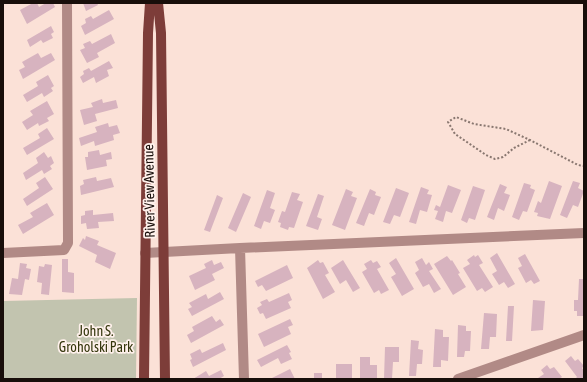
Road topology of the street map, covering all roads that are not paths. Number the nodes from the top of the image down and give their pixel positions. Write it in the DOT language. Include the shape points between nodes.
graph roads {
  1 [pos="67,3"];
  2 [pos="150,3"];
  3 [pos="158,3"];
  4 [pos="584,233"];
  5 [pos="240,248"];
  6 [pos="164,252"];
  7 [pos="3,253"];
  8 [pos="145,253"];
  9 [pos="584,335"];
  10 [pos="144,379"];
  11 [pos="165,379"];
  12 [pos="244,379"];
  13 [pos="458,379"];
  1 -- 7 [label="lane" via="68,244 64,250"];
  2 -- 8 [label="main road, River View Avenue"];
  3 -- 6 [label="main road, River View Avenue" via="161,33"];
  4 -- 5 [label="lane"];
  5 -- 6 [label="lane"];
  5 -- 12 [label="lane"];
  6 -- 8 [label="lane"];
  6 -- 11 [label="main road, River View Avenue"];
  8 -- 10 [label="main road, River View Avenue"];
  9 -- 13 [label="lane"];
}
